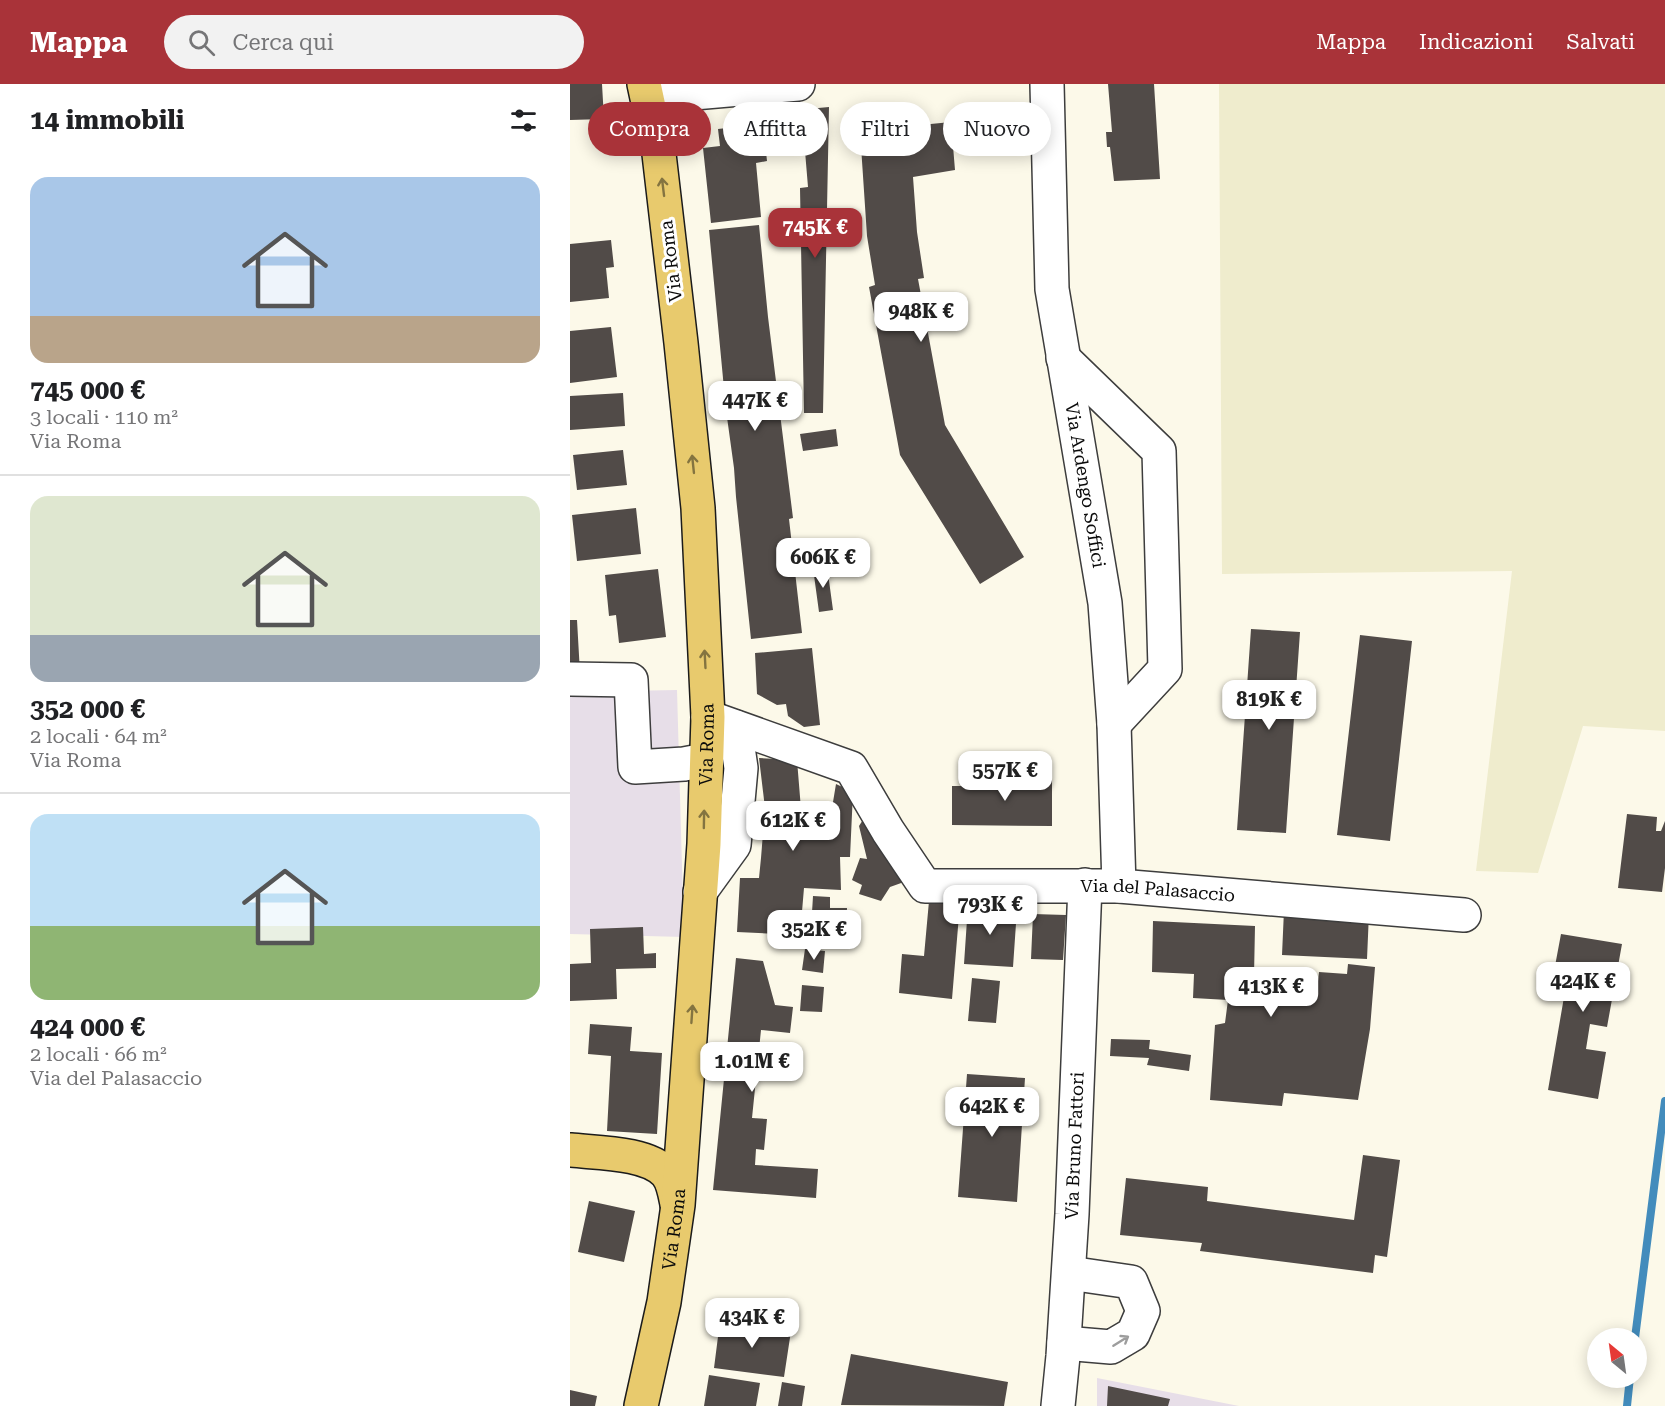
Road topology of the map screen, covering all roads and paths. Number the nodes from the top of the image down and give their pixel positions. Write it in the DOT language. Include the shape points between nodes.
graph roads {
  1 [pos="798,84"];
  2 [pos="1047,84"];
  3 [pos="646,90"];
  4 [pos="1063,358"];
  5 [pos="570,679"];
  6 [pos="722,722"];
  7 [pos="1114,724"];
  8 [pos="705,760"];
  9 [pos="1085,885"];
  10 [pos="1119,886"];
  11 [pos="700,892"];
  12 [pos="1464,915"];
  13 [pos="685,1114"];
  14 [pos="570,1150"];
  15 [pos="631,1157"];
  16 [pos="678,1205"];
  17 [pos="1069,1273"];
  18 [pos="1064,1342"];
  19 [pos="641,1406"];
  20 [pos="1058,1406"];
  1 -- 3 [label="street"];
  2 -- 4 [label="street, Via Ardengo Soffici" via="1052,289"];
  6 -- 3 [label="main road, Via Roma, one-way" via="659,154"];
  4 -- 7 [label="street, Via Ardengo Soffici" via="1105,603"];
  4 -- 7 [label="street" via="1159,451 1165,669"];
  5 -- 8 [label="street" via="631,680 635,767"];
  6 -- 8 [label="main road, Via Roma"];
  6 -- 9 [label="street, Via del Palasaccio" via="851,768 925,886"];
  6 -- 11 [label="street" via="741,768 734,845"];
  7 -- 10 [label="street, Via Ardengo Soffici"];
  11 -- 8 [label="main road, Via Roma, one-way"];
  9 -- 10 [label="street, Via del Palasaccio"];
  9 -- 17 [label="street, Via Bruno Fattori"];
  10 -- 12 [label="street, Via del Palasaccio"];
  13 -- 11 [label="main road, Via Roma, one-way"];
  13 -- 15 [label="main road" via="671,1140"];
  13 -- 16 [label="main road, Via Roma"];
  14 -- 15 [label="main road"];
  15 -- 16 [label="main road" via="655,1164 667,1174"];
  16 -- 19 [label="main road, Via Roma" via="664,1302"];
  17 -- 18 [label="street, Via Bruno Fattori"];
  18 -- 17 [label="street, one-way" via="1111,1347 1133,1334 1143,1311 1131,1282"];
  18 -- 20 [label="street, Via Bruno Fattori"];
}
